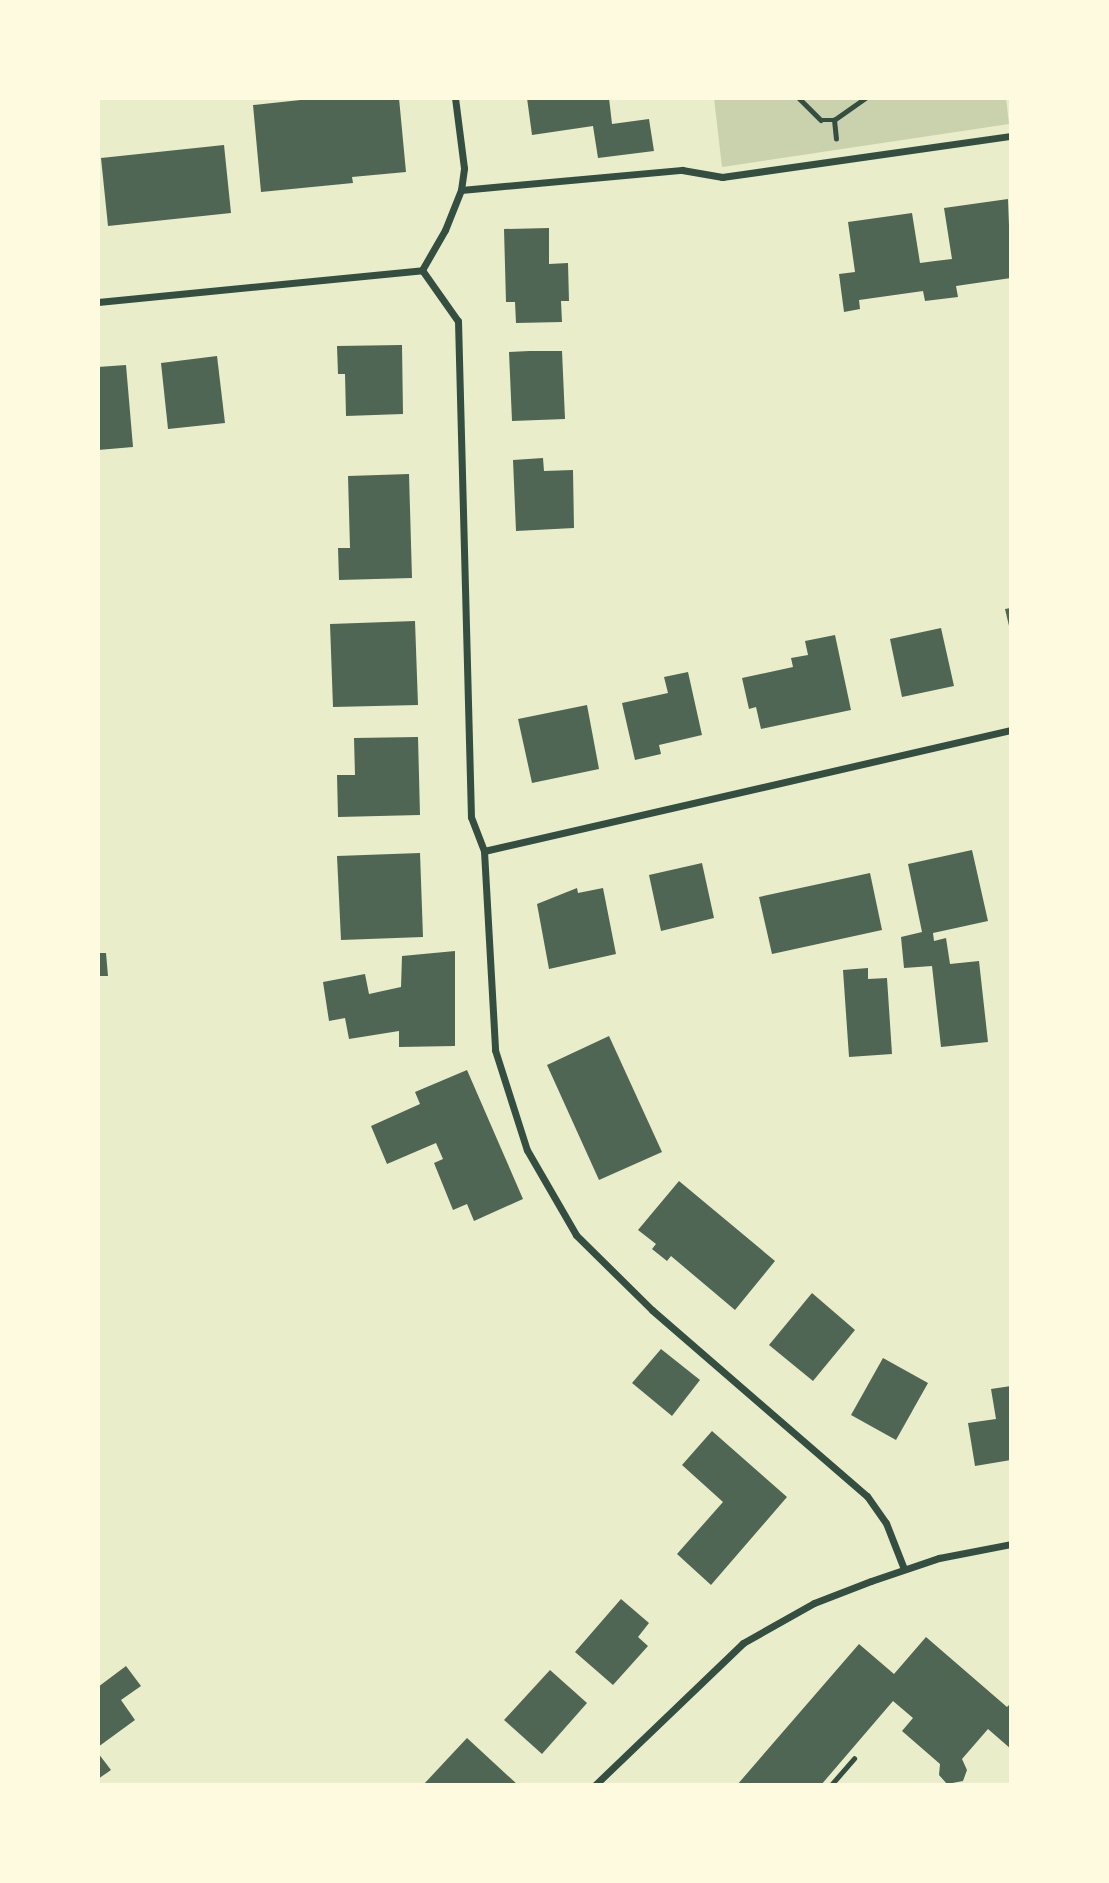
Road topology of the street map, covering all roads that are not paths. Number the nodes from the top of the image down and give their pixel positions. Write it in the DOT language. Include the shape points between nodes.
graph roads {
  1 [pos="455,98"];
  2 [pos="1011,136"];
  3 [pos="461,190"];
  4 [pos="422,270"];
  5 [pos="98,302"];
  6 [pos="1011,730"];
  7 [pos="484,851"];
  8 [pos="1011,1544"];
  9 [pos="904,1569"];
  10 [pos="598,1784"];
  1 -- 3 [label="street" via="464,168"];
  2 -- 3 [label="street" via="722,177 682,170"];
  3 -- 4 [label="street"];
  4 -- 5 [label="street"];
  4 -- 7 [label="street" via="458,321 471,817"];
  6 -- 7 [label="street"];
  7 -- 9 [label="street" via="495,1050 527,1150 576,1236 652,1310 867,1496 886,1523"];
  8 -- 9 [label="street"];
  9 -- 10 [label="street" via="814,1603 743,1643"];
}
